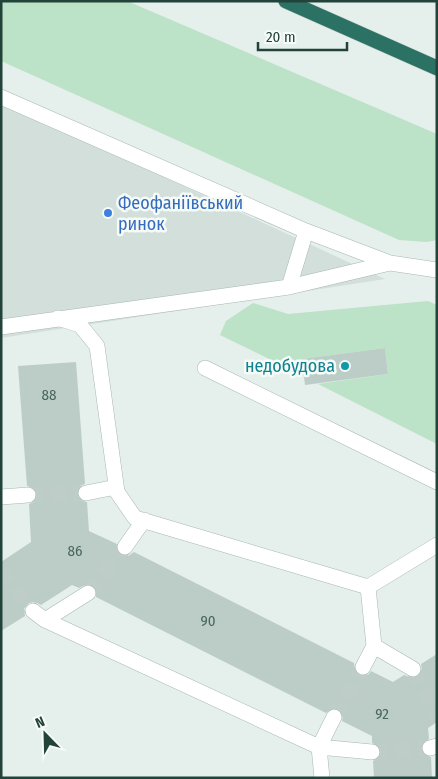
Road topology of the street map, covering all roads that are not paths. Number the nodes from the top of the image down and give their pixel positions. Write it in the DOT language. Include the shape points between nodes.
graph roads {
  1 [pos="286,1"];
  2 [pos="437,68"];
  3 [pos="1,97"];
  4 [pos="306,231"];
  5 [pos="390,263"];
  6 [pos="437,270"];
  7 [pos="289,287"];
  8 [pos="58,318"];
  9 [pos="3,327"];
  10 [pos="205,368"];
  11 [pos="437,482"];
  12 [pos="116,487"];
  13 [pos="86,493"];
  14 [pos="28,495"];
  15 [pos="1,497"];
  16 [pos="144,520"];
  17 [pos="437,545"];
  18 [pos="125,548"];
  19 [pos="368,587"];
  20 [pos="88,593"];
  21 [pos="33,611"];
  22 [pos="45,620"];
  23 [pos="374,646"];
  24 [pos="362,667"];
  25 [pos="413,669"];
  26 [pos="334,717"];
  27 [pos="319,747"];
  28 [pos="372,752"];
  29 [pos="322,778"];
  1 -- 2 [label="highway"];
  3 -- 4 [label="street"];
  4 -- 5 [label="street"];
  4 -- 7 [label="street"];
  5 -- 6 [label="street"];
  5 -- 7 [label="street"];
  7 -- 8 [label="street"];
  8 -- 9 [label="street"];
  8 -- 12 [label="street" via="80,325 97,346"];
  10 -- 11 [label="street"];
  12 -- 13 [label="street"];
  12 -- 16 [label="street" via="135,518"];
  14 -- 15 [label="street"];
  16 -- 18 [label="street"];
  16 -- 19 [label="street"];
  17 -- 19 [label="street"];
  19 -- 23 [label="street"];
  20 -- 22 [label="street"];
  21 -- 22 [label="street"];
  22 -- 27 [label="street"];
  23 -- 24 [label="street"];
  23 -- 25 [label="street"];
  26 -- 27 [label="street"];
  27 -- 28 [label="street"];
  27 -- 29 [label="street"];
}
